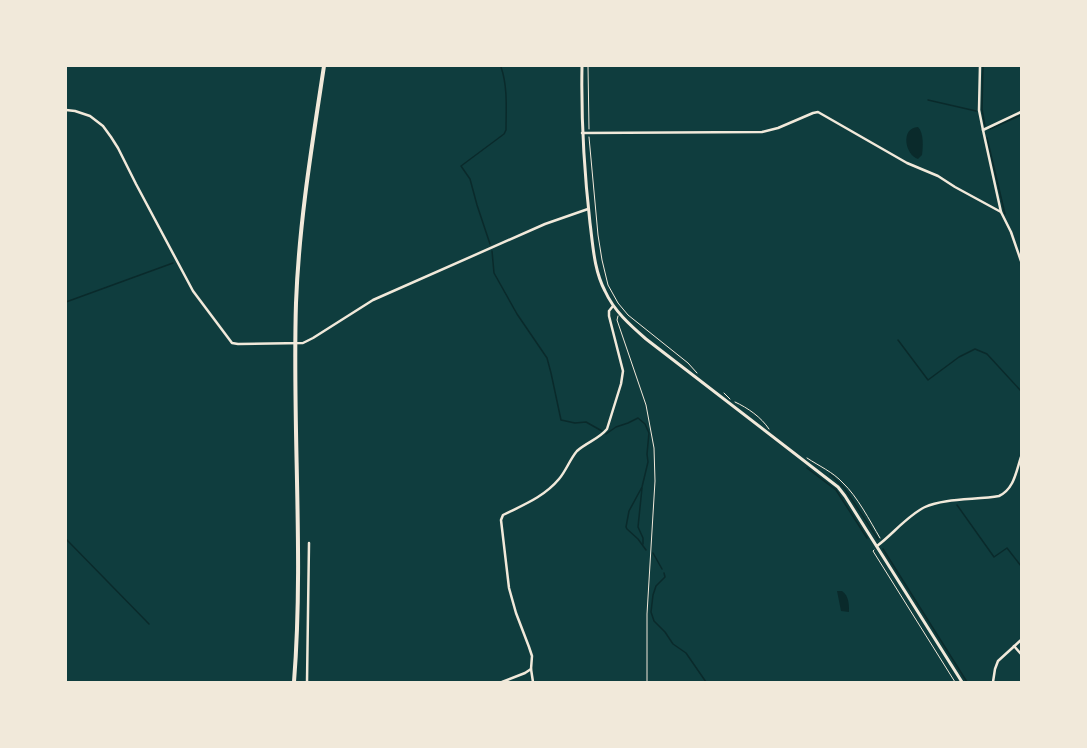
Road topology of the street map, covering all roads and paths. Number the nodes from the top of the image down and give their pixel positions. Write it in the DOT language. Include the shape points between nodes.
graph roads {
  1 [pos="324,66"];
  2 [pos="582,66"];
  3 [pos="588,66"];
  4 [pos="980,66"];
  5 [pos="66,110"];
  6 [pos="1021,112"];
  7 [pos="983,130"];
  8 [pos="582,133"];
  9 [pos="589,133"];
  10 [pos="999,202"];
  11 [pos="993,208"];
  12 [pos="588,209"];
  13 [pos="1001,212"];
  14 [pos="1021,261"];
  15 [pos="613,306"];
  16 [pos="624,311"];
  17 [pos="618,320"];
  18 [pos="296,343"];
  19 [pos="1021,457"];
  20 [pos="309,543"];
  21 [pos="877,546"];
  22 [pos="1021,640"];
  23 [pos="1014,646"];
  24 [pos="1021,654"];
  25 [pos="531,669"];
  26 [pos="525,673"];
  27 [pos="532,677"];
  28 [pos="294,682"];
  29 [pos="307,682"];
  30 [pos="502,682"];
  31 [pos="533,682"];
  32 [pos="647,682"];
  33 [pos="955,682"];
  34 [pos="962,682"];
  35 [pos="993,682"];
  1 -- 18 [label="main road" via="304,202 298,269"];
  2 -- 8 [label="street"];
  3 -- 9 [label="path"];
  4 -- 7 [label="street" via="978,110"];
  5 -- 18 [label="street" via="90,116 111,137 193,291 232,342"];
  6 -- 7 [label="street"];
  7 -- 10 [label="street"];
  8 -- 9 [label="street"];
  8 -- 12 [label="street"];
  9 -- 11 [label="street" via="762,132 818,112"];
  9 -- 16 [label="path" via="602,260 608,285"];
  10 -- 11 [label="street"];
  10 -- 13 [label="street"];
  11 -- 13 [label="street"];
  12 -- 15 [label="street" via="597,270"];
  12 -- 18 [label="street" via="545,224 373,300 313,338"];
  13 -- 14 [label="street"];
  15 -- 21 [label="street" via="646,339 838,487"];
  15 -- 25 [label="street" via="609,316 622,365 622,378 607,429 577,451 560,478 542,496 503,516 501,520 509,588 532,656"];
  17 -- 32 [label="path" via="646,405 654,448 655,481 647,614"];
  18 -- 28 [label="main road" via="297,598"];
  19 -- 21 [label="street" via="1013,483 1005,493 993,497 939,503 925,508"];
  20 -- 29 [label="street"];
  21 -- 33 [label="path" via="873,551"];
  21 -- 34 [label="street"];
  22 -- 23 [label="street"];
  23 -- 24 [label="street"];
  23 -- 35 [label="street" via="998,661"];
  25 -- 26 [label="street"];
  25 -- 27 [label="street"];
  26 -- 27 [label="street"];
  26 -- 30 [label="street"];
  27 -- 31 [label="street"];
}
